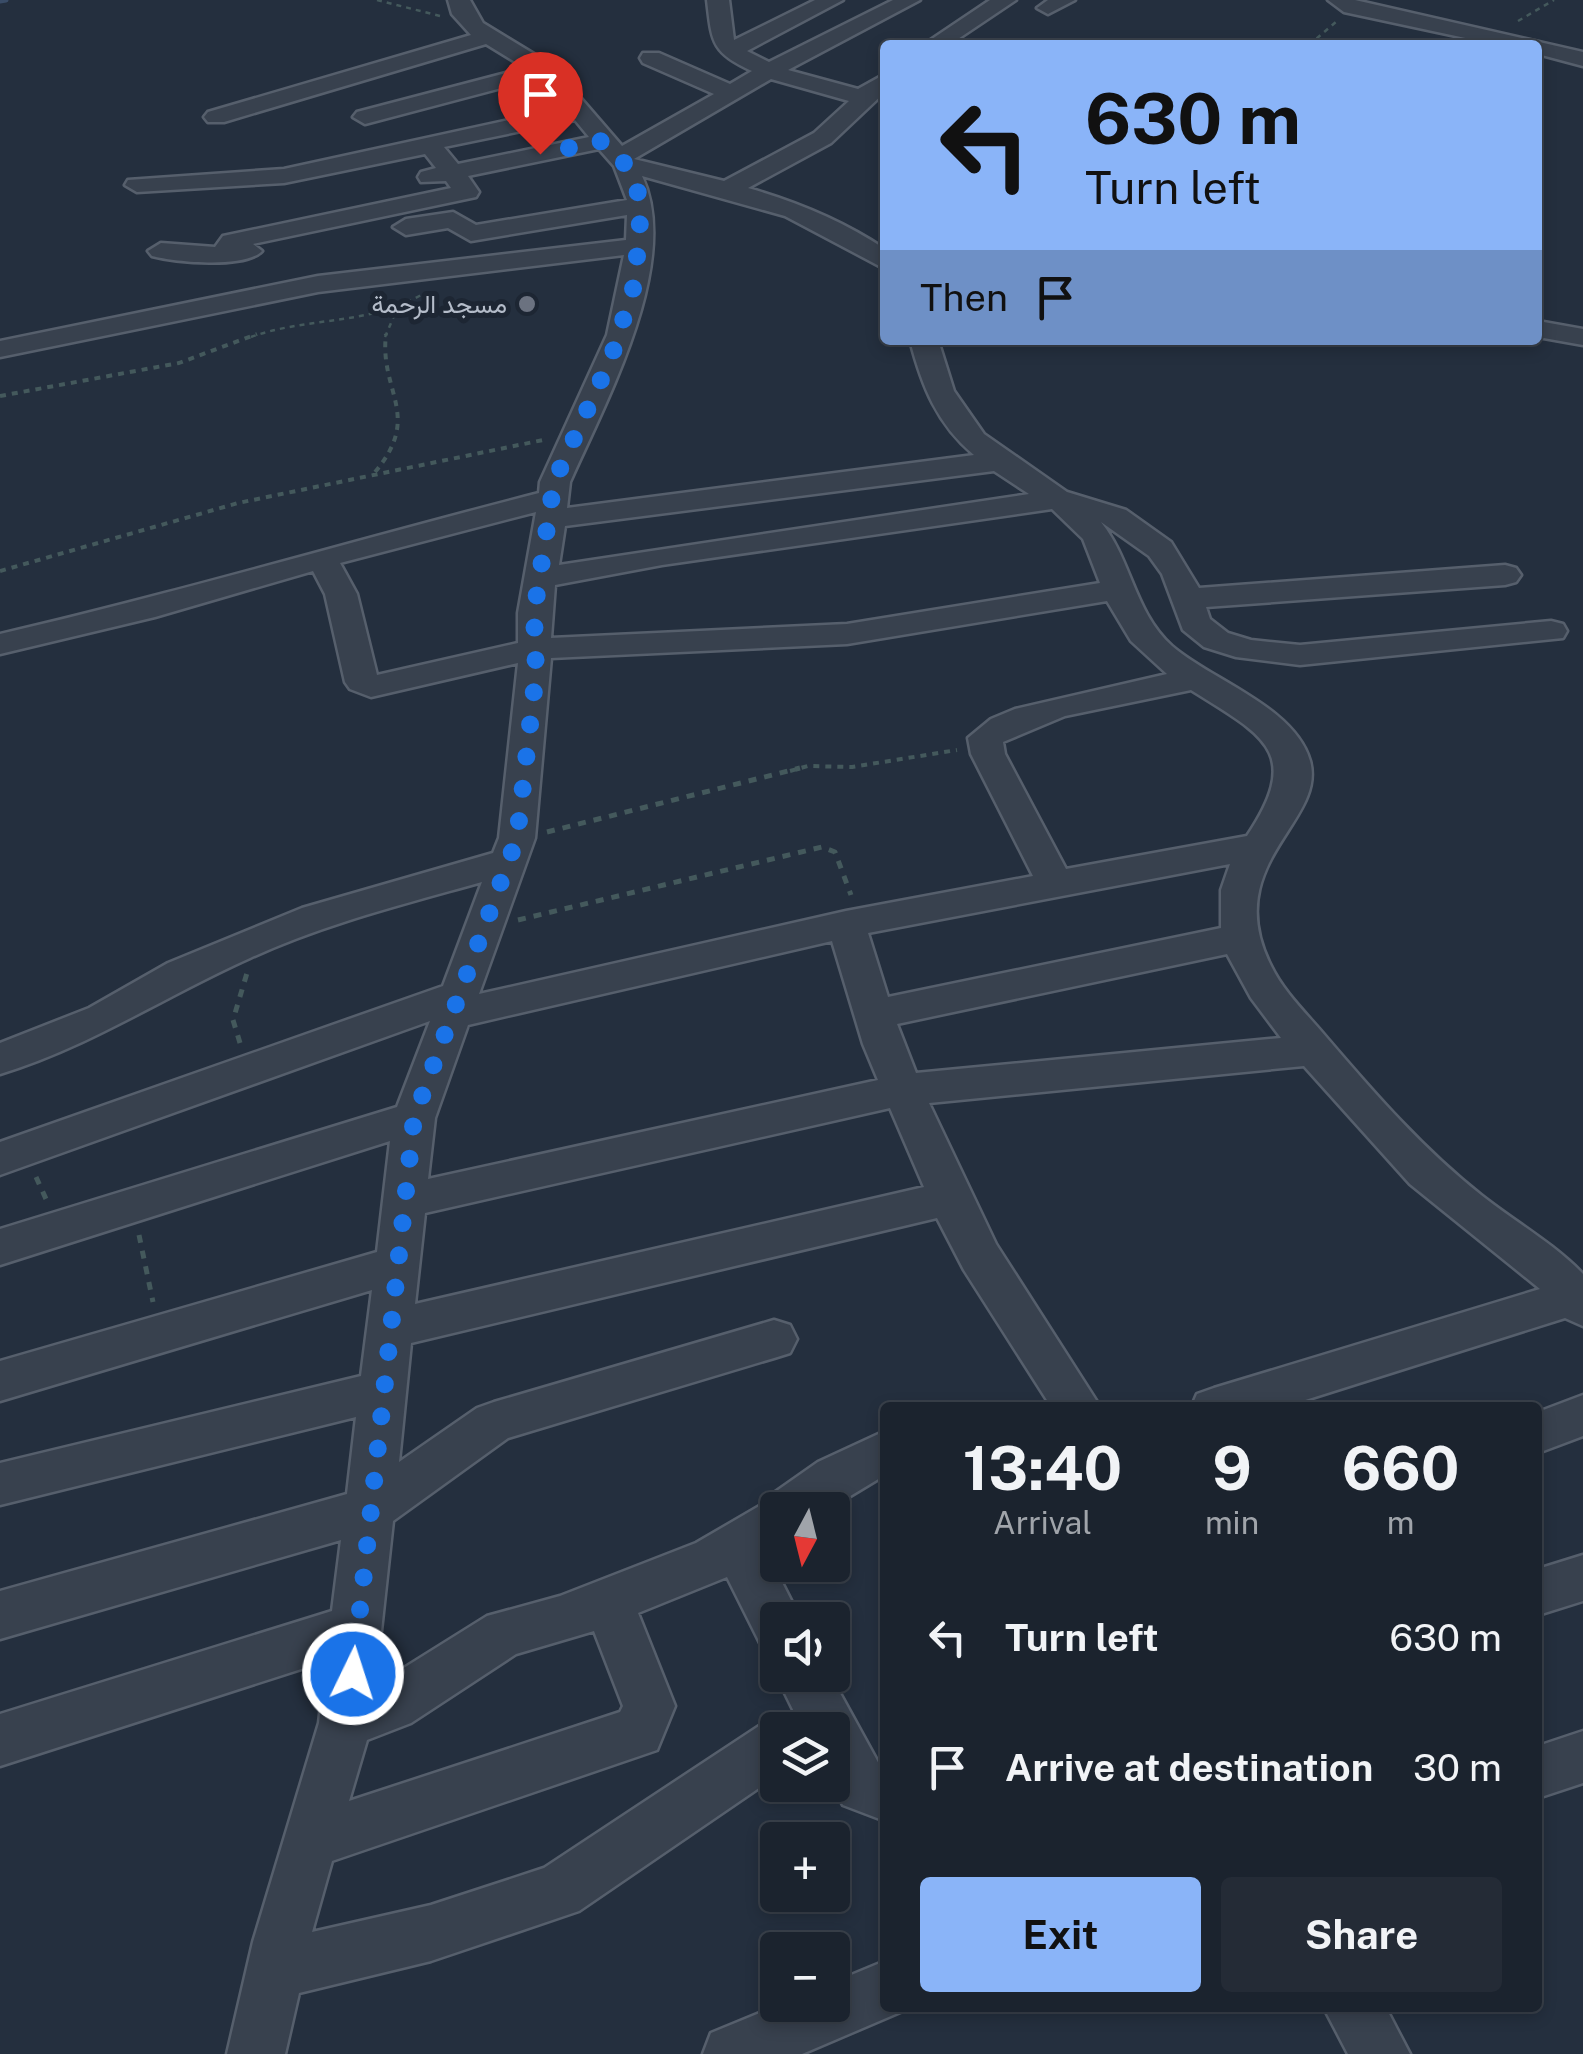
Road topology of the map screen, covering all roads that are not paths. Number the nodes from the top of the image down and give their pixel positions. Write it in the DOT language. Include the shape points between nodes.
graph roads {
  1 [pos="718,0"];
  2 [pos="832,0"];
  3 [pos="1005,0"];
  4 [pos="904,1"];
  5 [pos="1346,4"];
  6 [pos="472,19"];
  7 [pos="942,40"];
  8 [pos="1506,40"];
  9 [pos="1542,49"];
  10 [pos="735,53"];
  11 [pos="651,58"];
  12 [pos="1583,59"];
  13 [pos="544,70"];
  14 [pos="772,70"];
  15 [pos="690,74"];
  16 [pos="880,85"];
  17 [pos="731,92"];
  18 [pos="864,96"];
  19 [pos="216,117"];
  20 [pos="365,118"];
  21 [pos="606,144"];
  22 [pos="431,146"];
  23 [pos="453,172"];
  24 [pos="136,185"];
  25 [pos="278,185"];
  26 [pos="728,190"];
  27 [pos="298,204"];
  28 [pos="640,205"];
  29 [pos="314,225"];
  30 [pos="638,246"];
  31 [pos="227,248"];
  32 [pos="161,251"];
  33 [pos="880,257"];
  34 [pos="1542,330"];
  35 [pos="1583,338"];
  36 [pos="926,345"];
  37 [pos="0,349"];
  38 [pos="1000,462"];
  39 [pos="1059,499"];
  40 [pos="551,509"];
  41 [pos="322,558"];
  42 [pos="1505,575"];
  43 [pos="540,578"];
  44 [pos="1118,590"];
  45 [pos="1184,597"];
  46 [pos="1551,632"];
  47 [pos="0,644"];
  48 [pos="535,649"];
  49 [pos="1195,679"];
  50 [pos="1258,846"];
  51 [pos="514,850"];
  52 [pos="1056,885"];
  53 [pos="854,923"];
  54 [pos="1242,937"];
  55 [pos="454,1006"];
  56 [pos="874,1014"];
  57 [pos="1314,1050"];
  58 [pos="0,1059"];
  59 [pos="903,1090"];
  60 [pos="414,1118"];
  61 [pos="13,1154"];
  62 [pos="951,1198"];
  63 [pos="404,1201"];
  64 [pos="0,1247"];
  65 [pos="398,1264"];
  66 [pos="1579,1302"];
  67 [pos="392,1330"];
  68 [pos="774,1338"];
  69 [pos="0,1381"];
  70 [pos="385,1390"];
  71 [pos="1074,1402"];
  72 [pos="1235,1402"];
  73 [pos="1583,1416"];
  74 [pos="1542,1431"];
  75 [pos="880,1454"];
  76 [pos="0,1484"];
  77 [pos="814,1492"];
  78 [pos="369,1510"];
  79 [pos="758,1533"];
  80 [pos="1583,1578"];
  81 [pos="1542,1591"];
  82 [pos="608,1600"];
  83 [pos="773,1602"];
  84 [pos="0,1614"];
  85 [pos="356,1628"];
  86 [pos="345,1724"];
  87 [pos="0,1740"];
  88 [pos="760,1755"];
  89 [pos="1583,1757"];
  90 [pos="850,1771"];
  91 [pos="1542,1771"];
  92 [pos="880,1792"];
  93 [pos="310,1841"];
  94 [pos="274,1970"];
  95 [pos="880,1992"];
  96 [pos="1356,2012"];
  97 [pos="256,2054"];
  98 [pos="732,2054"];
  99 [pos="1382,2054"];
  1 -- 10 [label="street" via="723,43"];
  2 -- 10 [label="street"];
  3 -- 7 [label="street"];
  4 -- 14 [label="street"];
  5 -- 8 [label="street"];
  6 -- 13 [label="street"];
  6 -- 19 [label="street"];
  9 -- 12 [label="street"];
  10 -- 14 [label="street"];
  10 -- 15 [label="street"];
  11 -- 15 [label="street"];
  13 -- 20 [label="street"];
  13 -- 21 [label="street"];
  14 -- 17 [label="street"];
  14 -- 18 [label="street"];
  15 -- 17 [label="street"];
  16 -- 18 [label="street"];
  17 -- 21 [label="street"];
  18 -- 26 [label="street" via="843,124"];
  21 -- 22 [label="street"];
  21 -- 23 [label="street"];
  21 -- 26 [label="street"];
  21 -- 28 [label="street" via="636,185"];
  22 -- 23 [label="street"];
  22 -- 25 [label="street"];
  23 -- 27 [label="street"];
  23 -- 29 [label="street" via="465,194"];
  24 -- 25 [label="street"];
  25 -- 27 [label="street"];
  25 -- 31 [label="street"];
  26 -- 33 [label="street" via="806,215"];
  27 -- 29 [label="street"];
  28 -- 30 [label="street"];
  28 -- 31 [label="street" via="471,233 453,220"];
  29 -- 31 [label="street"];
  30 -- 37 [label="street" via="318,284"];
  30 -- 40 [label="street" via="621,334 560,466"];
  31 -- 32 [label="street"];
  34 -- 35 [label="street"];
  36 -- 38 [label="street" via="945,407"];
  38 -- 39 [label="street"];
  38 -- 40 [label="street"];
  39 -- 43 [label="street"];
  39 -- 44 [label="street" via="1101,542"];
  39 -- 45 [label="street" via="1136,530 1174,566"];
  40 -- 41 [label="street"];
  40 -- 43 [label="street"];
  41 -- 47 [label="street"];
  41 -- 48 [label="street" via="341,594 365,685"];
  42 -- 45 [label="street"];
  43 -- 48 [label="street"];
  44 -- 48 [label="street" via="830,636"];
  44 -- 49 [label="street" via="1146,637"];
  45 -- 46 [label="street" via="1202,632 1265,654"];
  48 -- 51 [label="street"];
  49 -- 50 [label="street" via="1270,730 1292,758 1293,788"];
  49 -- 52 [label="street" via="1047,712 988,734 984,745"];
  50 -- 52 [label="street"];
  50 -- 54 [label="street" via="1239,894"];
  51 -- 55 [label="street"];
  51 -- 58 [label="street" via="241,946 103,1018"];
  52 -- 53 [label="street"];
  53 -- 55 [label="street"];
  53 -- 56 [label="street"];
  54 -- 56 [label="street"];
  54 -- 57 [label="street" via="1264,988"];
  55 -- 60 [label="street"];
  55 -- 61 [label="street" via="252,1068"];
  56 -- 59 [label="street"];
  57 -- 59 [label="street"];
  57 -- 66 [label="street" via="1407,1156"];
  59 -- 62 [label="street"];
  59 -- 63 [label="street"];
  60 -- 63 [label="street"];
  60 -- 64 [label="street"];
  62 -- 67 [label="street"];
  62 -- 71 [label="street" via="980,1257"];
  63 -- 65 [label="street"];
  65 -- 67 [label="street"];
  65 -- 69 [label="street"];
  66 -- 72 [label="street"];
  67 -- 70 [label="street"];
  68 -- 78 [label="street" via="494,1422"];
  70 -- 76 [label="street"];
  70 -- 78 [label="street"];
  73 -- 74 [label="street"];
  75 -- 77 [label="street"];
  78 -- 84 [label="street"];
  78 -- 85 [label="street"];
  79 -- 82 [label="street"];
  79 -- 83 [label="street"];
  80 -- 81 [label="street"];
  82 -- 86 [label="street" via="506,1633 392,1704"];
  82 -- 93 [label="street" via="649,1706 638,1732"];
  85 -- 86 [label="street"];
  85 -- 87 [label="street"];
  86 -- 93 [label="street"];
  88 -- 94 [label="street" via="558,1891 431,1933"];
  89 -- 91 [label="street"];
  90 -- 92 [label="street" via="862,1786"];
  93 -- 94 [label="street"];
  94 -- 97 [label="street"];
  95 -- 98 [label="street"];
  96 -- 99 [label="street"];
}
